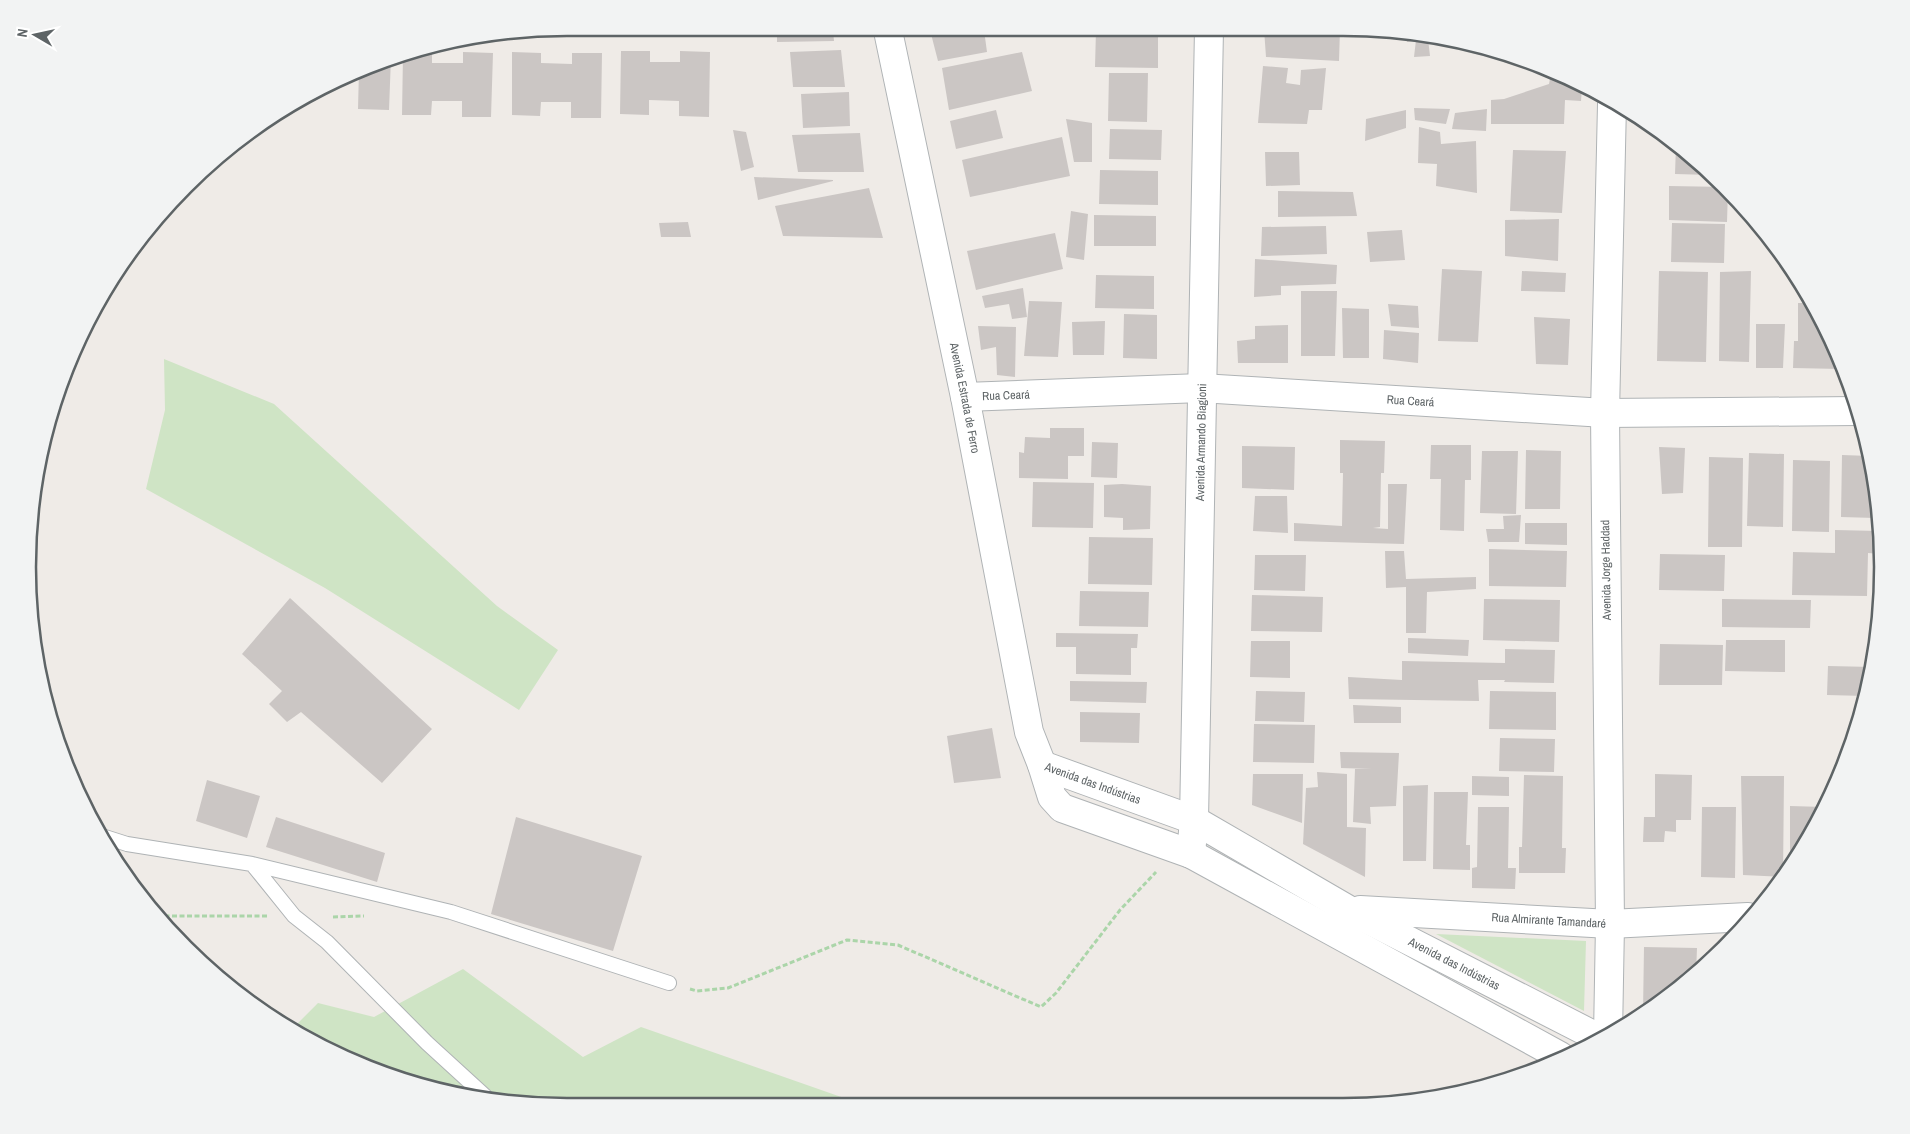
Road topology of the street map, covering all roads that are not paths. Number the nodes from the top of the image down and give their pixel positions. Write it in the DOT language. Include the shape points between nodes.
graph roads {
  1 [pos="889,36"];
  2 [pos="1209,36"];
  3 [pos="1612,109"];
  4 [pos="1201,388"];
  5 [pos="964,398"];
  6 [pos="1850,411"];
  7 [pos="1605,414"];
  8 [pos="1042,765"];
  9 [pos="1194,820"];
  10 [pos="111,839"];
  11 [pos="1183,851"];
  12 [pos="252,864"];
  13 [pos="1349,910"];
  14 [pos="1742,917"];
  15 [pos="1610,924"];
  16 [pos="669,983"];
  17 [pos="1608,1027"];
  18 [pos="1593,1035"];
  19 [pos="1555,1053"];
  20 [pos="478,1090"];
  1 -- 5 [label="street, Avenida Estrada de Ferro"];
  2 -- 4 [label="street, Avenida Armando Biagioni"];
  3 -- 7 [label="street, Avenida Jorge Haddad"];
  4 -- 5 [label="street, Rua Ceará"];
  4 -- 7 [label="street, Rua Ceará"];
  4 -- 9 [label="street, Avenida Armando Biagioni"];
  5 -- 8 [label="street, Avenida Estrada de Ferro" via="1029,732"];
  6 -- 7 [label="street, Rua Ceará"];
  7 -- 15 [label="street, Avenida Jorge Haddad"];
  8 -- 9 [label="street, Avenida das Indústrias"];
  8 -- 11 [label="street, Avenida das Indústrias" via="1052,797 1062,808"];
  9 -- 11 [label="street, Avenida Armando Biagioni"];
  9 -- 13 [label="street, Avenida das Indústrias"];
  10 -- 12 [label="lane"];
  11 -- 19 [label="street, Avenida das Indústrias"];
  12 -- 16 [label="lane" via="451,912"];
  12 -- 20 [label="lane" via="294,916 327,942"];
  13 -- 15 [label="street, Rua Almirante Tamandaré"];
  13 -- 18 [label="street, Avenida das Indústrias"];
  14 -- 15 [label="street, Rua Almirante Tamandaré"];
  15 -- 17 [label="street, Avenida Jorge Haddad"];
}
